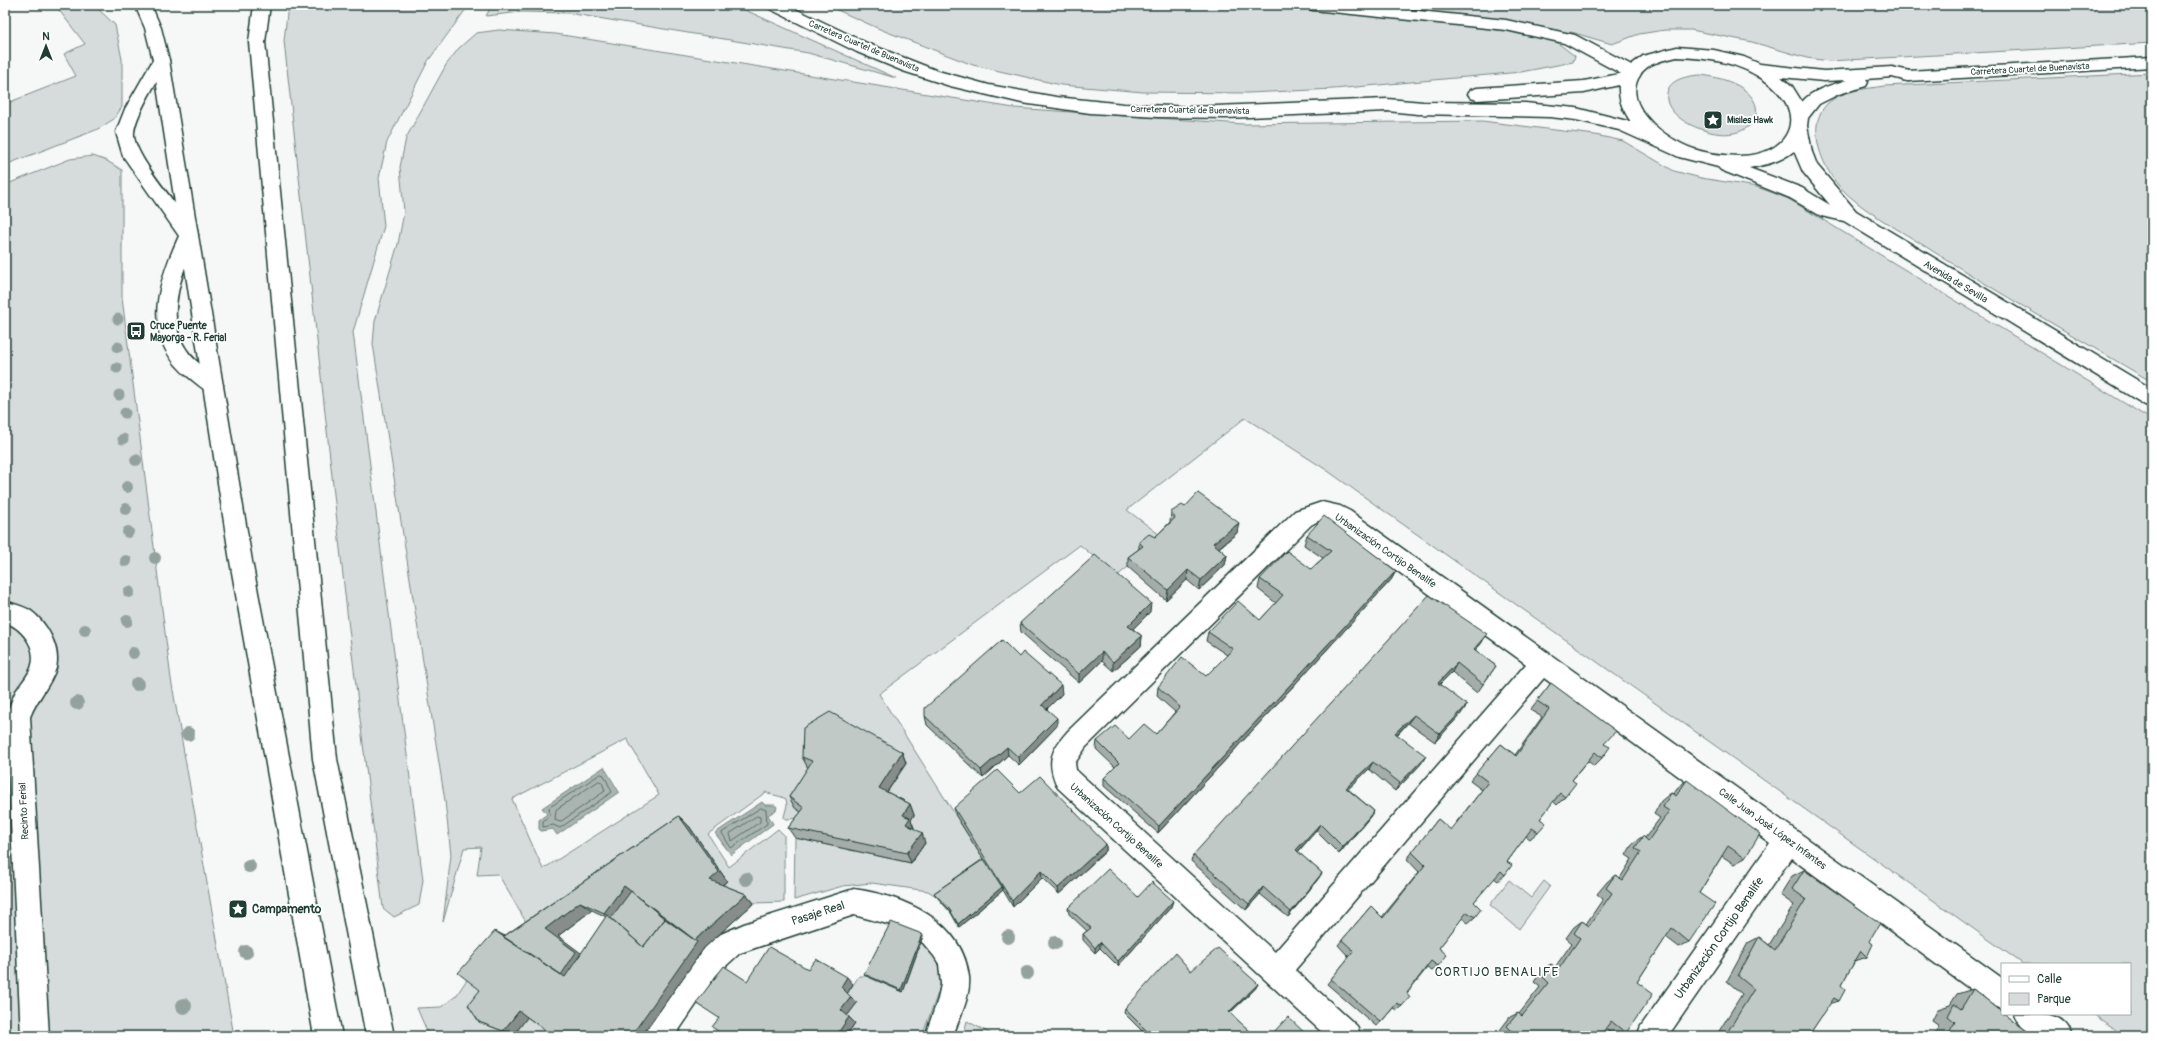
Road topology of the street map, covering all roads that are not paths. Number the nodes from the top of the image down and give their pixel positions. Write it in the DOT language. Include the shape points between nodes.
graph roads {
  1 [pos="143,5"];
  2 [pos="262,5"];
  3 [pos="774,5"];
  4 [pos="1313,5"];
  5 [pos="161,60"];
  6 [pos="2152,62"];
  7 [pos="1755,68"];
  8 [pos="1632,75"];
  9 [pos="1908,76"];
  10 [pos="1384,104"];
  11 [pos="1800,122"];
  12 [pos="1667,144"];
  13 [pos="1708,159"];
  14 [pos="1849,216"];
  15 [pos="189,235"];
  16 [pos="213,384"];
  17 [pos="2152,399"];
  18 [pos="5,611"];
  19 [pos="1543,662"];
  20 [pos="1788,839"];
  21 [pos="1277,970"];
  22 [pos="2001,994"];
  23 [pos="322,1007"];
  24 [pos="2029,1015"];
  25 [pos="35,1036"];
  26 [pos="313,1036"];
  27 [pos="328,1036"];
  28 [pos="380,1036"];
  29 [pos="659,1036"];
  30 [pos="939,1036"];
  31 [pos="1347,1036"];
  32 [pos="1651,1036"];
  33 [pos="2059,1036"];
  1 -- 5 [label="main road" via="153,28"];
  2 -- 28 [label="main road" via="257,42 325,759"];
  3 -- 10 [label="main road, Carretera Cuartel de Buenavista" via="861,47 919,70 982,89 1041,101 1142,110 1226,112"];
  4 -- 8 [label="main road" via="1506,25 1569,39"];
  5 -- 15 [label="main road"];
  5 -- 15 [label="main road" via="134,109 126,132 129,152"];
  6 -- 9 [label="main road, Carretera Cuartel de Buenavista"];
  7 -- 8 [label="main road" via="1716,54 1676,52 1645,62"];
  7 -- 9 [label="main road" via="1824,76 1892,72"];
  7 -- 11 [label="main road" via="1786,90 1795,103"];
  8 -- 10 [label="main road" via="1584,87 1416,97"];
  8 -- 12 [label="main road" via="1626,94 1629,107 1642,125"];
  9 -- 11 [label="main road" via="1899,81 1858,82 1833,90 1813,100"];
  10 -- 12 [label="main road, Carretera Cuartel de Buenavista" via="1421,108 1504,108 1580,115 1625,126"];
  11 -- 13 [label="main road" via="1795,141 1770,158 1751,162"];
  11 -- 14 [label="main road, Avenida de Sevilla" via="1802,145 1813,174 1840,202"];
  12 -- 13 [label="main road"];
  13 -- 14 [label="main road" via="1796,193 1827,211"];
  14 -- 17 [label="main road, Avenida de Sevilla"];
  15 -- 16 [label="main road"];
  15 -- 16 [label="main road" via="174,270 168,320 176,351 189,366"];
  16 -- 23 [label="main road" via="241,561"];
  18 -- 25 [label="main road, Recinto Ferial" via="22,618 34,630 44,647 44,667 24,700 18,717"];
  19 -- 20 [label="main road, Calle Juan José López Infantes"];
  19 -- 21 [label="main road"];
  19 -- 21 [label="main road, Urbanización Cortijo Benalife" via="1336,513 1316,511 1303,518 1068,749 1062,760 1067,779"];
  20 -- 22 [label="main road, Calle Juan José López Infantes"];
  20 -- 32 [label="main road, Urbanización Cortijo Benalife"];
  21 -- 31 [label="main road, Urbanización Cortijo Benalife"];
  23 -- 26 [label="main road"];
  23 -- 27 [label="main road"];
  24 -- 33 [label="main road"];
  29 -- 30 [label="main road, Pasaje Real" via="710,959 727,946 739,939 854,902 870,904 908,918 939,941 949,957 955,976"];
}
